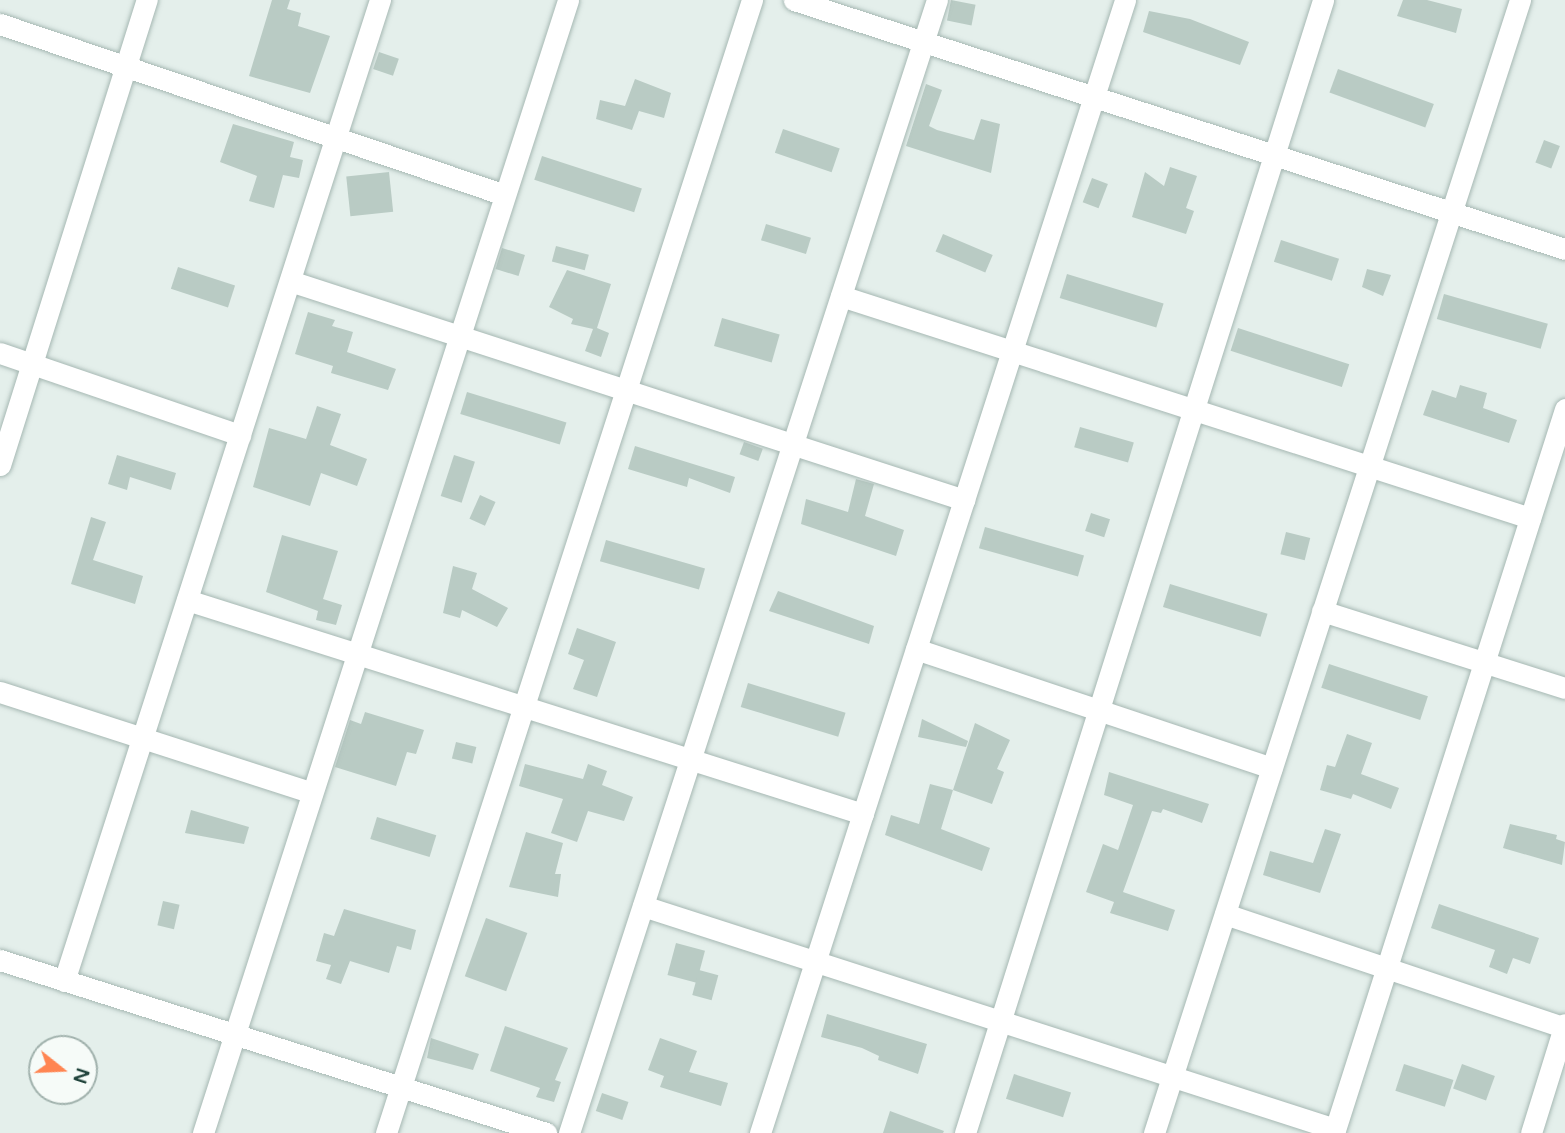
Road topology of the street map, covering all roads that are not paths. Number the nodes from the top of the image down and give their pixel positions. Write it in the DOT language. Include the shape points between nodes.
graph roads {
  1 [pos="147,0"];
  2 [pos="380,0"];
  3 [pos="568,0"];
  4 [pos="752,0"];
  5 [pos="794,0"];
  6 [pos="937,0"];
  7 [pos="1125,0"];
  8 [pos="1323,0"];
  9 [pos="1520,0"];
  10 [pos="0,24"];
  11 [pos="924,42"];
  12 [pos="127,65"];
  13 [pos="1094,97"];
  14 [pos="337,136"];
  15 [pos="1274,155"];
  16 [pos="505,195"];
  17 [pos="1451,212"];
  18 [pos="1565,249"];
  19 [pos="290,281"];
  20 [pos="841,296"];
  21 [pos="460,335"];
  22 [pos="1012,351"];
  23 [pos="0,353"];
  24 [pos="33,363"];
  25 [pos="627,390"];
  26 [pos="1565,409"];
  27 [pos="1194,410"];
  28 [pos="240,435"];
  29 [pos="793,444"];
  30 [pos="0,465"];
  31 [pos="1369,466"];
  32 [pos="964,500"];
  33 [pos="1530,518"];
  34 [pos="187,600"];
  35 [pos="1322,611"];
  36 [pos="916,649"];
  37 [pos="357,654"];
  38 [pos="1484,662"];
  39 [pos="1565,688"];
  40 [pos="0,692"];
  41 [pos="524,707"];
  42 [pos="1099,710"];
  43 [pos="143,738"];
  44 [pos="691,759"];
  45 [pos="1272,768"];
  46 [pos="312,793"];
  47 [pos="863,814"];
  48 [pos="643,906"];
  49 [pos="1225,914"];
  50 [pos="0,960"];
  51 [pos="815,962"];
  52 [pos="1387,968"];
  53 [pos="64,981"];
  54 [pos="1000,1021"];
  55 [pos="1565,1026"];
  56 [pos="234,1035"];
  57 [pos="1172,1077"];
  58 [pos="401,1087"];
  59 [pos="1334,1131"];
  60 [pos="202,1133"];
  61 [pos="386,1133"];
  62 [pos="545,1133"];
  63 [pos="569,1133"];
  64 [pos="760,1133"];
  65 [pos="965,1133"];
  66 [pos="1154,1133"];
  67 [pos="1531,1133"];
  1 -- 12 [label="street"];
  2 -- 14 [label="street"];
  3 -- 16 [label="street"];
  4 -- 25 [label="street"];
  5 -- 11 [label="street"];
  6 -- 11 [label="street"];
  7 -- 13 [label="street"];
  8 -- 15 [label="street"];
  9 -- 17 [label="street"];
  10 -- 12 [label="street"];
  11 -- 13 [label="street"];
  11 -- 20 [label="street"];
  12 -- 14 [label="street"];
  12 -- 24 [label="street"];
  13 -- 15 [label="street"];
  13 -- 22 [label="street"];
  14 -- 16 [label="street"];
  14 -- 19 [label="street"];
  15 -- 17 [label="street"];
  15 -- 27 [label="street"];
  16 -- 21 [label="street"];
  17 -- 18 [label="street"];
  17 -- 31 [label="street"];
  19 -- 21 [label="street"];
  19 -- 28 [label="street"];
  20 -- 22 [label="street"];
  20 -- 29 [label="street"];
  21 -- 25 [label="street"];
  21 -- 37 [label="street"];
  22 -- 27 [label="street"];
  22 -- 32 [label="street"];
  23 -- 24 [label="street"];
  24 -- 28 [label="street"];
  24 -- 30 [label="street"];
  25 -- 29 [label="street"];
  25 -- 41 [label="street"];
  26 -- 33 [label="street"];
  27 -- 31 [label="street"];
  27 -- 42 [label="street"];
  28 -- 34 [label="street"];
  29 -- 32 [label="street"];
  29 -- 44 [label="street"];
  31 -- 33 [label="street"];
  31 -- 35 [label="street"];
  32 -- 36 [label="street"];
  33 -- 38 [label="street"];
  34 -- 37 [label="street"];
  34 -- 43 [label="street"];
  35 -- 38 [label="street"];
  35 -- 45 [label="street"];
  36 -- 42 [label="street"];
  36 -- 47 [label="street"];
  37 -- 41 [label="street"];
  37 -- 46 [label="street"];
  38 -- 39 [label="street"];
  38 -- 52 [label="street"];
  40 -- 43 [label="street"];
  41 -- 44 [label="street"];
  41 -- 58 [label="street"];
  42 -- 45 [label="street"];
  42 -- 54 [label="street"];
  43 -- 46 [label="street"];
  43 -- 53 [label="street"];
  44 -- 47 [label="street"];
  44 -- 48 [label="street"];
  45 -- 49 [label="street"];
  46 -- 56 [label="street"];
  47 -- 51 [label="street"];
  48 -- 51 [label="street"];
  48 -- 63 [label="street"];
  49 -- 52 [label="street"];
  49 -- 57 [label="street"];
  50 -- 53 [label="street"];
  51 -- 54 [label="street"];
  51 -- 64 [label="street"];
  52 -- 55 [label="street"];
  52 -- 59 [label="street"];
  53 -- 56 [label="street"];
  54 -- 57 [label="street"];
  54 -- 65 [label="street"];
  55 -- 67 [label="street"];
  56 -- 58 [label="street"];
  56 -- 60 [label="street"];
  57 -- 59 [label="street"];
  57 -- 66 [label="street"];
  58 -- 61 [label="street"];
  58 -- 62 [label="street"];
}
